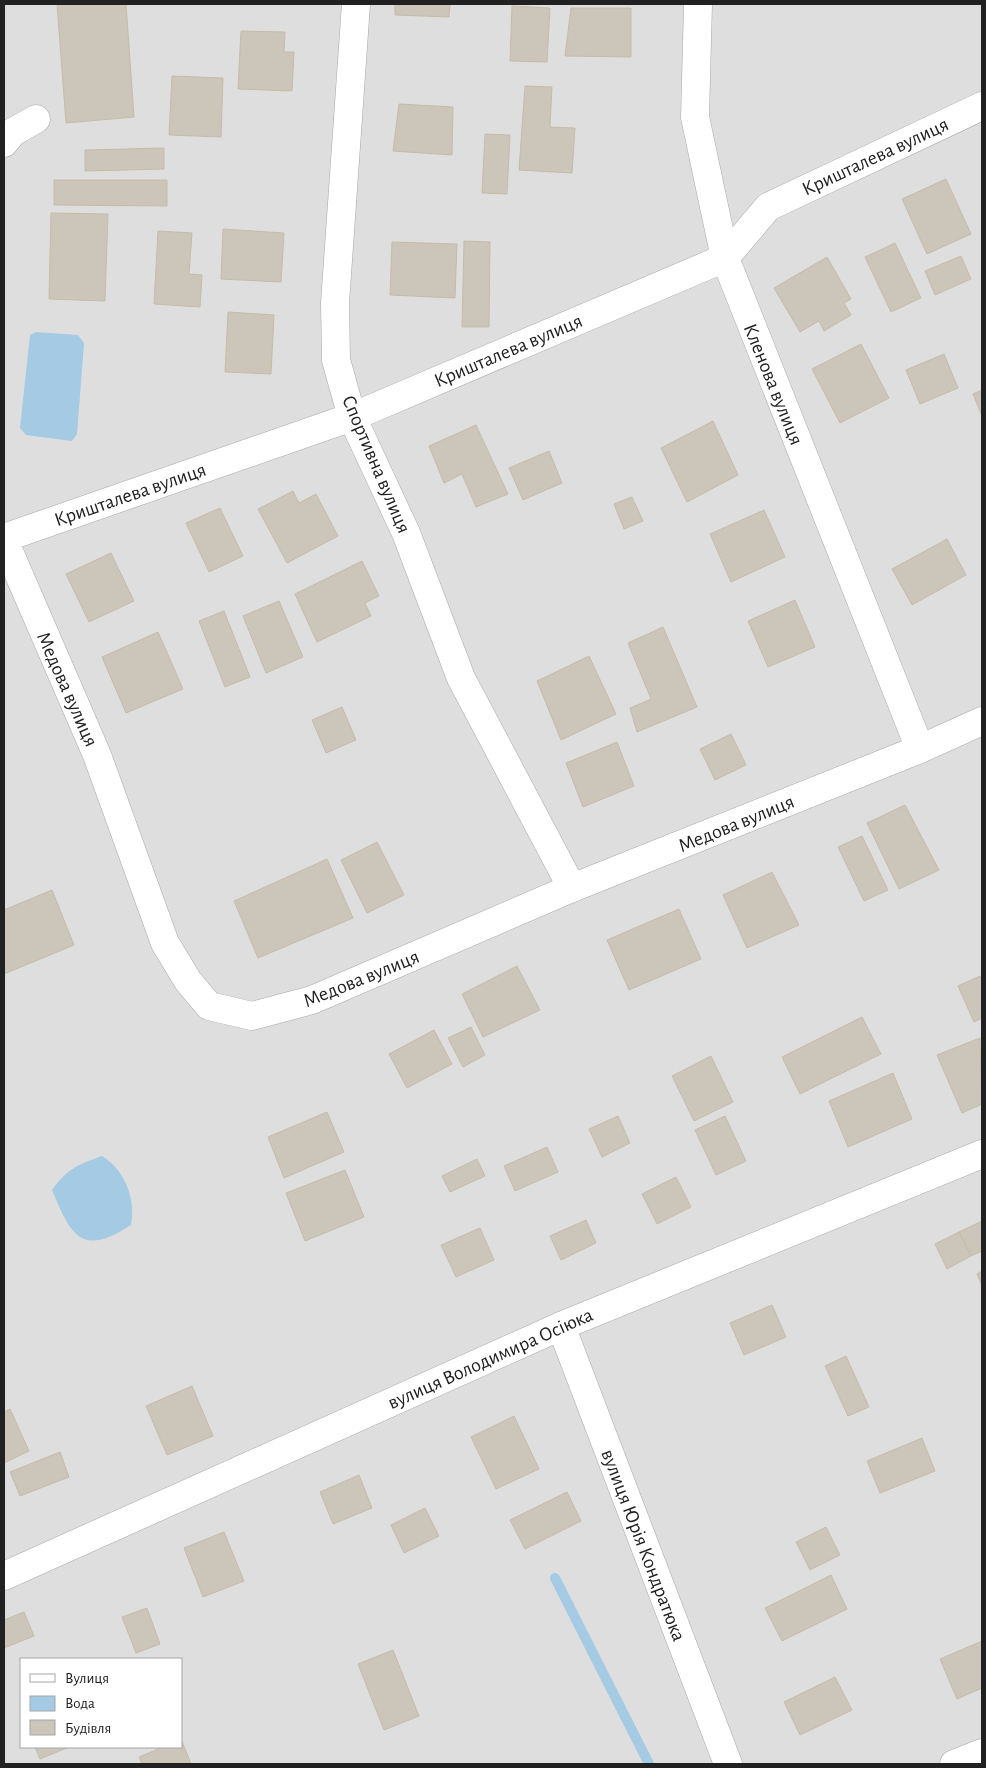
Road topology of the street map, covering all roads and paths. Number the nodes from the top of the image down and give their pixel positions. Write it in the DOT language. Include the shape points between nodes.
graph roads {
  1 [pos="356,4"];
  2 [pos="698,4"];
  3 [pos="982,106"];
  4 [pos="36,119"];
  5 [pos="4,143"];
  6 [pos="725,258"];
  7 [pos="352,416"];
  8 [pos="4,539"];
  9 [pos="982,721"];
  10 [pos="920,748"];
  11 [pos="572,888"];
  12 [pos="982,1154"];
  13 [pos="561,1326"];
  14 [pos="4,1576"];
  15 [pos="982,1753"];
  16 [pos="728,1764"];
  17 [pos="954,1764"];
  1 -- 7 [label="street, Спортивна вулиця" via="335,303 336,360"];
  2 -- 6 [label="street, Кленова вулиця" via="695,116"];
  3 -- 6 [label="street, Кришталева вулиця" via="768,207"];
  4 -- 5 [label="street" via="13,132"];
  6 -- 7 [label="street, Кришталева вулиця"];
  6 -- 10 [label="street, Кленова вулиця"];
  7 -- 8 [label="street, Кришталева вулиця"];
  7 -- 11 [label="street, Спортивна вулиця" via="406,533 461,678"];
  8 -- 11 [label="street, Медова вулиця" via="98,755 165,943 188,981 209,1006 252,1016 312,1000"];
  9 -- 10 [label="street, Медова вулиця"];
  10 -- 11 [label="street, Медова вулиця"];
  12 -- 13 [label="street, вулиця Володимира Осіюка"];
  13 -- 14 [label="street, вулиця Володимира Осіюка"];
  13 -- 16 [label="street, вулиця Юрія Кондратюка"];
  15 -- 17 [label="street"];
}
